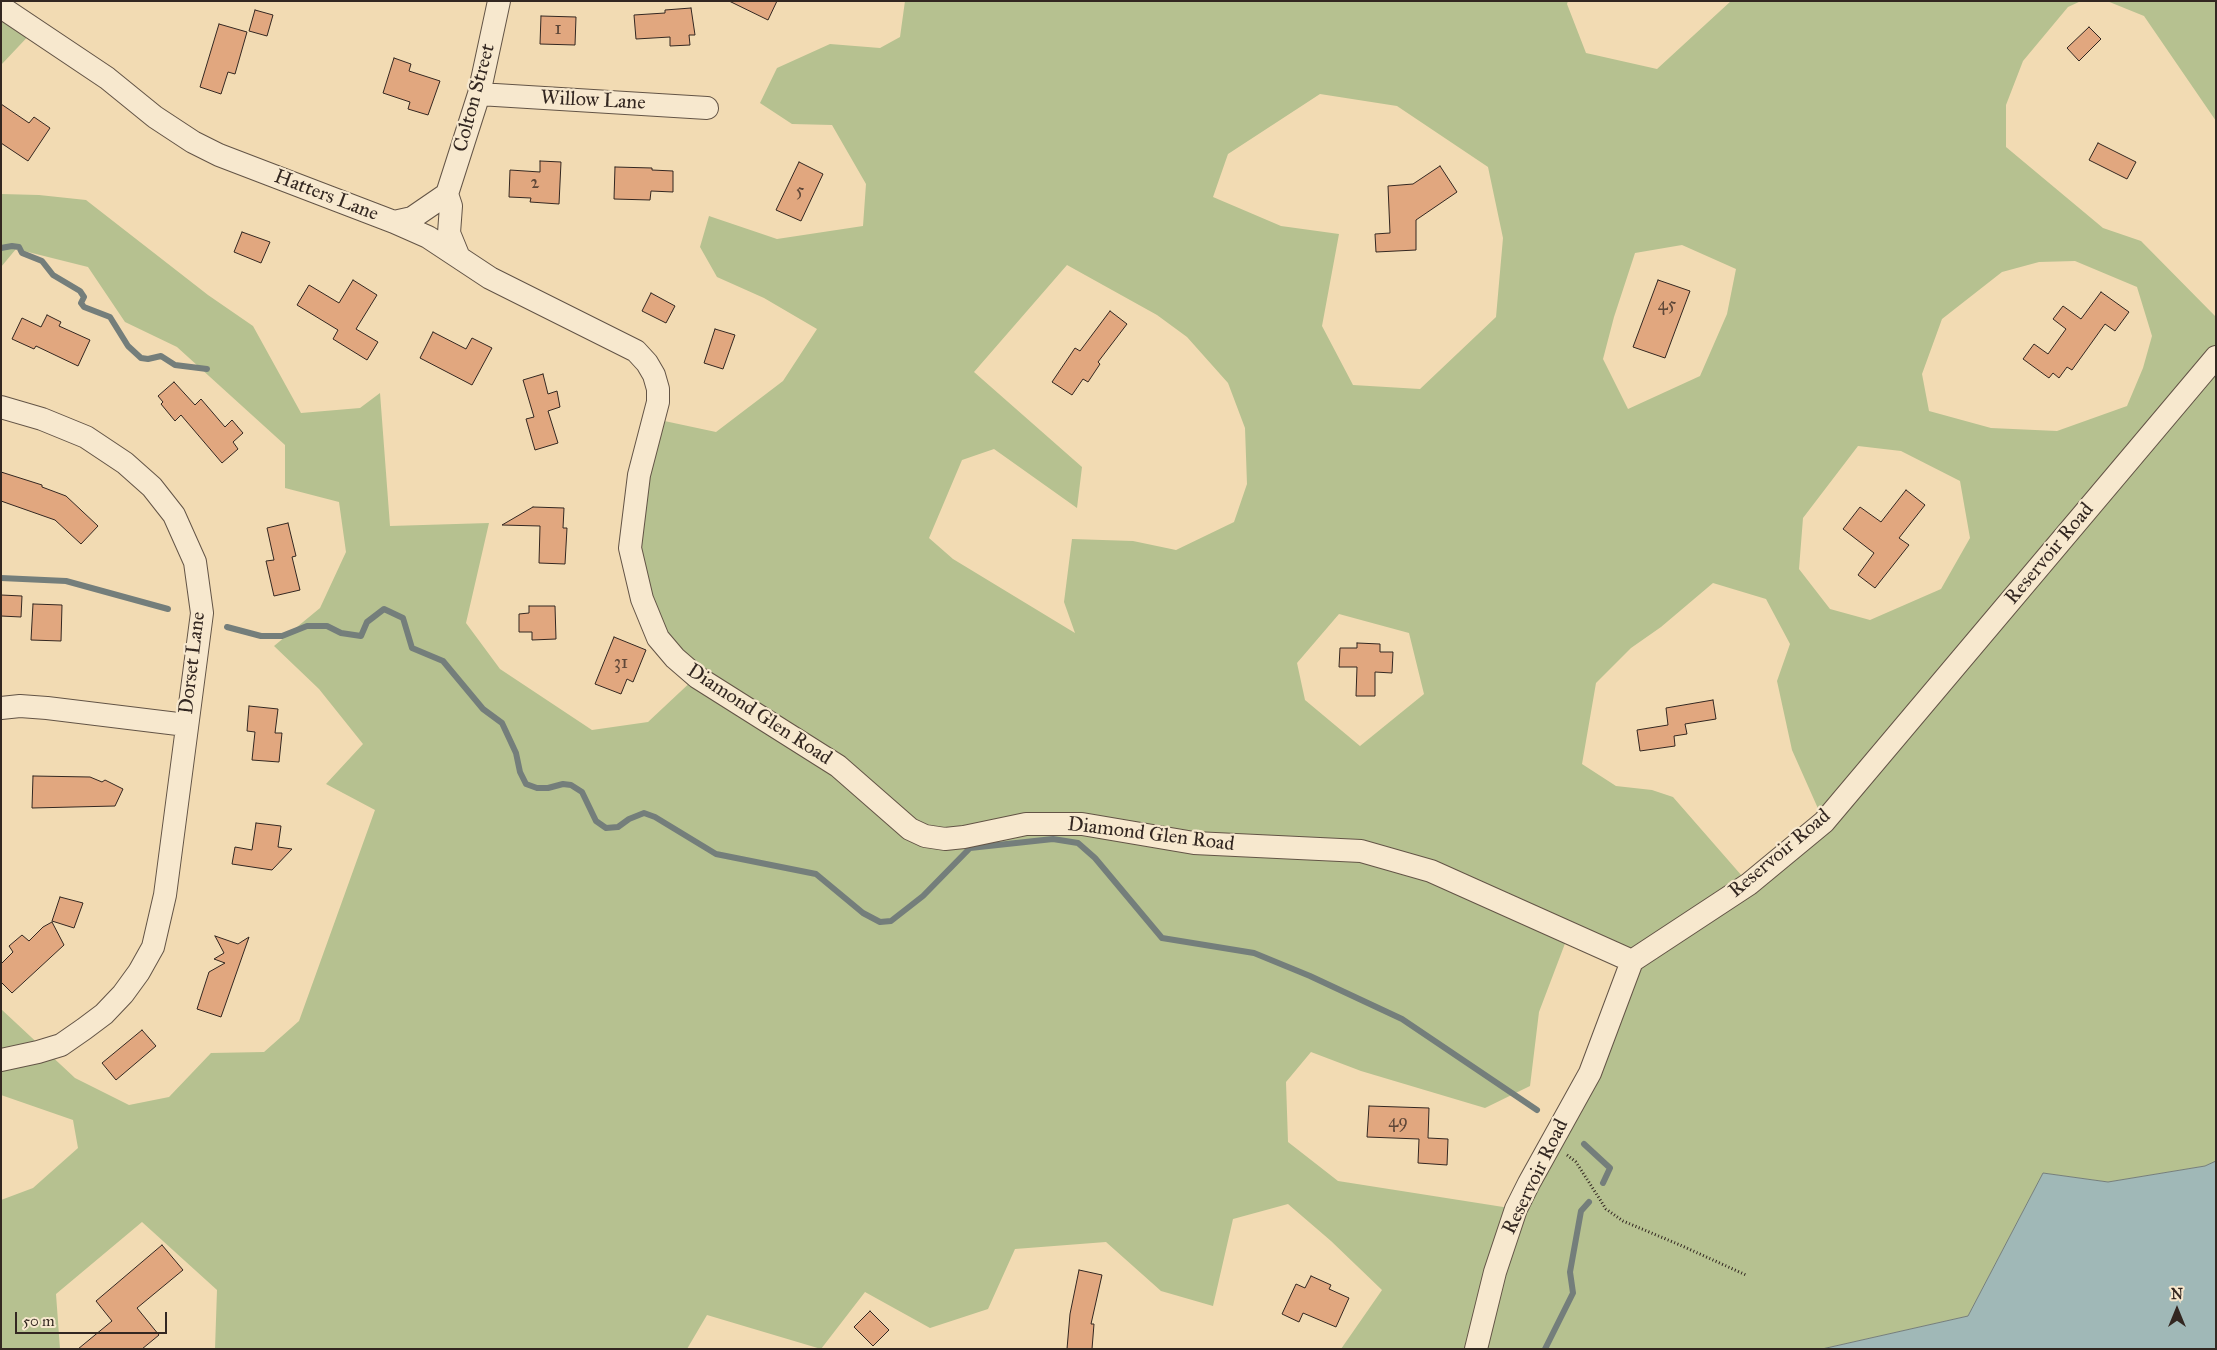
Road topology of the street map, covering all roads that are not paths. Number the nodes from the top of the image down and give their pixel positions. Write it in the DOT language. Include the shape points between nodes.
graph roads {
  1 [pos="499,1"];
  2 [pos="2,10"];
  3 [pos="478,94"];
  4 [pos="707,108"];
  5 [pos="447,194"];
  6 [pos="394,222"];
  7 [pos="458,255"];
  8 [pos="2216,357"];
  9 [pos="654,375"];
  10 [pos="1,407"];
  11 [pos="1,708"];
  12 [pos="186,725"];
  13 [pos="1632,961"];
  14 [pos="1,1060"];
  15 [pos="1476,1349"];
  1 -- 3 [label="street, Colton Street"];
  2 -- 6 [label="street, Hatters Lane" via="107,78 155,117 193,142"];
  3 -- 4 [label="street, Willow Lane"];
  3 -- 5 [label="street, Colton Street"];
  5 -- 6 [label="street" via="422,213"];
  5 -- 7 [label="street, Colton Street" via="449,233"];
  6 -- 7 [label="street, Hatters Lane"];
  7 -- 9 [label="street, Hatters Lane" via="490,278 636,351"];
  8 -- 13 [label="street, Reservoir Road" via="1824,822 1749,884"];
  9 -- 13 [label="street, Diamond Glen Road" via="658,402 640,475 630,548 642,599 658,638 697,677 838,766 910,830 945,839 1026,824 1082,824 1194,843 1361,850 1430,871"];
  10 -- 12 [label="street, Dorset Lane" via="86,437 125,463 152,487 174,515 194,562 202,613"];
  11 -- 12 [label="street, Dorset Lane" via="47,708"];
  12 -- 14 [label="street, Dorset Lane" via="162,911 152,947 139,972 104,1014 61,1045"];
  13 -- 15 [label="street, Reservoir Road" via="1590,1073 1529,1183 1505,1239"];
}
